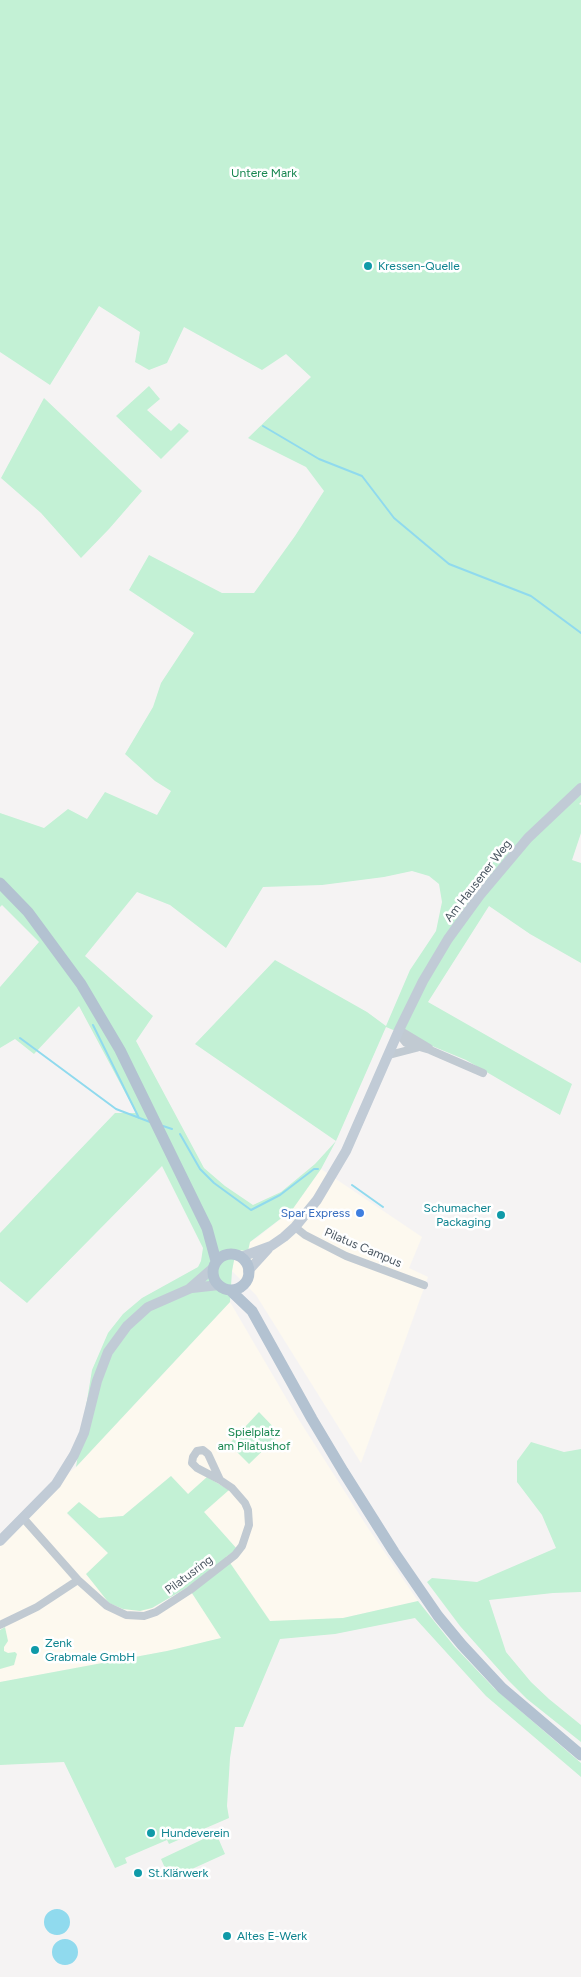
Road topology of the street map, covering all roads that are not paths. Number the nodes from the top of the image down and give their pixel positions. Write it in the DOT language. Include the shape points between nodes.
graph roads {
  1 [pos="581,788"];
  2 [pos="0,883"];
  3 [pos="399,1032"];
  4 [pos="418,1048"];
  5 [pos="430,1050"];
  6 [pos="389,1055"];
  7 [pos="482,1073"];
  8 [pos="295,1227"];
  9 [pos="208,1228"];
  10 [pos="271,1246"];
  11 [pos="235,1256"];
  12 [pos="215,1265"];
  13 [pos="248,1271"];
  14 [pos="245,1283"];
  15 [pos="424,1285"];
  16 [pos="225,1287"];
  17 [pos="189,1289"];
  18 [pos="252,1311"];
  19 [pos="220,1480"];
  20 [pos="24,1519"];
  21 [pos="0,1541"];
  22 [pos="78,1580"];
  23 [pos="0,1625"];
  24 [pos="581,1755"];
  1 -- 3 [label="main road, Am Hausener Weg" via="528,838 480,894 423,982"];
  2 -- 9 [label="main road" via="28,912 81,984 120,1050"];
  3 -- 4 [label="street" via="406,1043"];
  3 -- 5 [label="street"];
  3 -- 6 [label="main road, Am Hausener Weg"];
  4 -- 5 [label="street"];
  4 -- 6 [label="street"];
  5 -- 7 [label="street"];
  6 -- 8 [label="main road, Am Hausener Weg" via="339,1165"];
  8 -- 10 [label="main road, Am Hausener Weg"];
  8 -- 15 [label="street, Pilatus Campus" via="346,1256"];
  9 -- 11 [label="main road"];
  9 -- 12 [label="main road"];
  10 -- 11 [label="main road"];
  10 -- 13 [label="main road"];
  11 -- 12 [label="main road"];
  11 -- 13 [label="main road" via="245,1261"];
  12 -- 16 [label="main road" via="215,1280"];
  12 -- 17 [label="main road"];
  13 -- 14 [label="main road"];
  14 -- 16 [label="main road" via="236,1289"];
  14 -- 18 [label="main road"];
  16 -- 17 [label="main road" via="207,1285"];
  16 -- 18 [label="main road"];
  17 -- 20 [label="main road" via="148,1307 122,1332 108,1352 84,1433 74,1455 56,1484"];
  18 -- 24 [label="main road" via="312,1419 394,1552 438,1616 502,1688"];
  19 -- 22 [label="street, Pilatusring" via="236,1491 248,1510 246,1537 235,1555 190,1590 156,1612 144,1616 126,1615 107,1606"];
  20 -- 21 [label="main road"];
  20 -- 22 [label="street, Pilatusring"];
  22 -- 23 [label="street" via="37,1607"];
}
